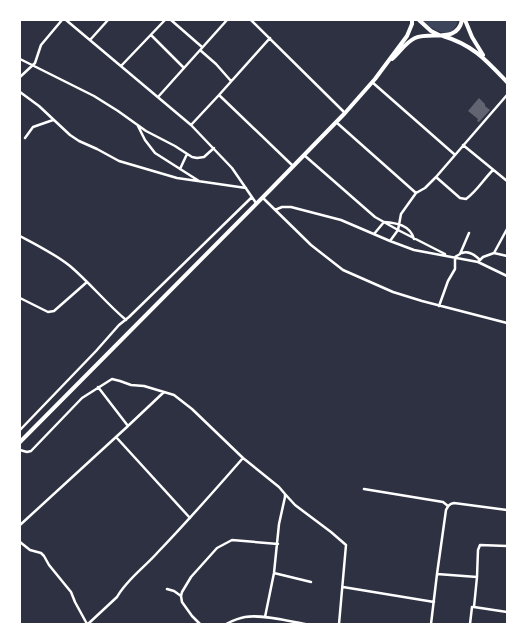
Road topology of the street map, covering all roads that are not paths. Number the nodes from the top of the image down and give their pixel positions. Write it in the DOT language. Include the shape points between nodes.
graph roads {
  1 [pos="62,20"];
  2 [pos="66,20"];
  3 [pos="108,20"];
  4 [pos="165,20"];
  5 [pos="171,20"];
  6 [pos="227,20"];
  7 [pos="251,20"];
  8 [pos="412,20"];
  9 [pos="419,20"];
  10 [pos="463,20"];
  11 [pos="151,35"];
  12 [pos="440,36"];
  13 [pos="270,38"];
  14 [pos="90,40"];
  15 [pos="201,48"];
  16 [pos="20,59"];
  17 [pos="486,59"];
  18 [pos="33,65"];
  19 [pos="121,66"];
  20 [pos="184,68"];
  21 [pos="383,68"];
  22 [pos="20,77"];
  23 [pos="231,81"];
  24 [pos="372,82"];
  25 [pos="507,82"];
  26 [pos="20,92"];
  27 [pos="220,95"];
  28 [pos="507,95"];
  29 [pos="158,97"];
  30 [pos="345,113"];
  31 [pos="53,120"];
  32 [pos="336,122"];
  33 [pos="137,124"];
  34 [pos="191,125"];
  35 [pos="25,138"];
  36 [pos="462,145"];
  37 [pos="214,148"];
  38 [pos="187,154"];
  39 [pos="454,154"];
  40 [pos="304,155"];
  41 [pos="293,166"];
  42 [pos="180,169"];
  43 [pos="493,170"];
  44 [pos="436,176"];
  45 [pos="507,181"];
  46 [pos="200,182"];
  47 [pos="246,188"];
  48 [pos="416,193"];
  49 [pos="252,197"];
  50 [pos="262,198"];
  51 [pos="256,203"];
  52 [pos="276,210"];
  53 [pos="384,222"];
  54 [pos="399,224"];
  55 [pos="507,229"];
  56 [pos="398,230"];
  57 [pos="469,233"];
  58 [pos="374,234"];
  59 [pos="20,236"];
  60 [pos="414,239"];
  61 [pos="390,242"];
  62 [pos="494,253"];
  63 [pos="460,254"];
  64 [pos="449,256"];
  65 [pos="507,256"];
  66 [pos="455,257"];
  67 [pos="479,261"];
  68 [pos="507,276"];
  69 [pos="87,282"];
  70 [pos="20,298"];
  71 [pos="439,306"];
  72 [pos="126,320"];
  73 [pos="507,323"];
  74 [pos="98,387"];
  75 [pos="164,392"];
  76 [pos="128,426"];
  77 [pos="20,430"];
  78 [pos="116,437"];
  79 [pos="20,442"];
  80 [pos="20,450"];
  81 [pos="243,458"];
  82 [pos="364,489"];
  83 [pos="285,494"];
  84 [pos="448,506"];
  85 [pos="507,510"];
  86 [pos="190,518"];
  87 [pos="20,525"];
  88 [pos="20,542"];
  89 [pos="278,544"];
  90 [pos="507,546"];
  91 [pos="274,573"];
  92 [pos="436,574"];
  93 [pos="477,577"];
  94 [pos="311,582"];
  95 [pos="342,587"];
  96 [pos="167,589"];
  97 [pos="181,596"];
  98 [pos="434,602"];
  99 [pos="474,607"];
  100 [pos="507,612"];
  101 [pos="265,618"];
  102 [pos="87,624"];
  103 [pos="200,624"];
  104 [pos="226,624"];
  105 [pos="305,624"];
  106 [pos="339,624"];
  107 [pos="431,624"];
  108 [pos="470,624"];
  1 -- 18 [label="street" via="41,45"];
  2 -- 14 [label="street"];
  3 -- 14 [label="street"];
  4 -- 11 [label="street"];
  5 -- 15 [label="street"];
  6 -- 15 [label="street"];
  7 -- 13 [label="street"];
  8 -- 21 [label="highway" via="407,36"];
  9 -- 12 [label="highway"];
  10 -- 12 [label="highway" via="455,32"];
  10 -- 17 [label="highway"];
  11 -- 19 [label="street"];
  11 -- 20 [label="street"];
  12 -- 17 [label="highway" via="463,43"];
  12 -- 21 [label="highway" via="412,40"];
  13 -- 23 [label="street"];
  13 -- 30 [label="street"];
  14 -- 19 [label="street"];
  15 -- 20 [label="street"];
  15 -- 23 [label="street"];
  16 -- 18 [label="street"];
  17 -- 25 [label="highway"];
  18 -- 22 [label="street"];
  18 -- 33 [label="street" via="94,96"];
  19 -- 29 [label="street"];
  20 -- 29 [label="street"];
  21 -- 24 [label="highway"];
  23 -- 27 [label="street"];
  24 -- 30 [label="highway"];
  24 -- 39 [label="street"];
  26 -- 31 [label="street"];
  27 -- 34 [label="street"];
  27 -- 41 [label="street"];
  28 -- 36 [label="street"];
  29 -- 34 [label="street"];
  30 -- 32 [label="highway"];
  31 -- 35 [label="street" via="33,127"];
  31 -- 46 [label="street" via="79,142 119,162"];
  32 -- 40 [label="highway"];
  32 -- 48 [label="street"];
  33 -- 38 [label="street"];
  33 -- 42 [label="street" via="155,153"];
  34 -- 37 [label="street"];
  36 -- 39 [label="street"];
  36 -- 43 [label="street"];
  37 -- 38 [label="street" via="197,158"];
  37 -- 47 [label="street"];
  38 -- 42 [label="street"];
  39 -- 44 [label="street"];
  40 -- 41 [label="highway"];
  40 -- 53 [label="street"];
  41 -- 50 [label="highway"];
  42 -- 46 [label="street"];
  43 -- 44 [label="street" via="466,199 460,198"];
  43 -- 45 [label="street"];
  44 -- 48 [label="street"];
  46 -- 47 [label="street"];
  47 -- 49 [label="street"];
  48 -- 54 [label="street" via="401,214"];
  49 -- 51 [label="street"];
  49 -- 72 [label="street"];
  50 -- 51 [label="highway"];
  50 -- 52 [label="street"];
  51 -- 79 [label="highway"];
  52 -- 58 [label="street" via="291,207 341,220"];
  52 -- 71 [label="street" via="342,270 393,292"];
  53 -- 54 [label="street"];
  53 -- 56 [label="street"];
  53 -- 58 [label="street"];
  54 -- 56 [label="street"];
  54 -- 60 [label="street" via="408,229"];
  55 -- 62 [label="street"];
  56 -- 60 [label="street"];
  56 -- 61 [label="street"];
  57 -- 63 [label="street"];
  58 -- 61 [label="street"];
  59 -- 69 [label="street" via="68,265"];
  60 -- 64 [label="street"];
  61 -- 64 [label="street"];
  62 -- 65 [label="street"];
  62 -- 67 [label="street"];
  63 -- 66 [label="street"];
  63 -- 67 [label="street" via="472,253"];
  64 -- 66 [label="street"];
  66 -- 67 [label="street"];
  66 -- 71 [label="street" via="455,269"];
  67 -- 68 [label="street"];
  69 -- 70 [label="street" via="54,311 48,312"];
  69 -- 72 [label="street"];
  71 -- 73 [label="street"];
  72 -- 77 [label="street"];
  74 -- 75 [label="street" via="112,379"];
  74 -- 76 [label="street"];
  74 -- 80 [label="street" via="82,398 31,451"];
  75 -- 76 [label="street"];
  75 -- 81 [label="street" via="182,401"];
  76 -- 78 [label="street"];
  78 -- 86 [label="street"];
  78 -- 87 [label="street"];
  81 -- 83 [label="street"];
  81 -- 86 [label="street"];
  82 -- 84 [label="street" via="443,502"];
  83 -- 89 [label="street"];
  83 -- 95 [label="street" via="346,545"];
  84 -- 85 [label="street" via="454,503"];
  84 -- 92 [label="street"];
  86 -- 102 [label="street"];
  88 -- 102 [label="street" via="44,556 71,592"];
  89 -- 91 [label="street"];
  89 -- 97 [label="street" via="232,540 224,544 191,578"];
  90 -- 93 [label="street" via="480,545"];
  91 -- 94 [label="street"];
  91 -- 101 [label="street"];
  92 -- 93 [label="street"];
  92 -- 98 [label="street"];
  93 -- 99 [label="street"];
  95 -- 98 [label="street"];
  95 -- 106 [label="street"];
  96 -- 97 [label="street"];
  97 -- 103 [label="street" via="185,608"];
  98 -- 107 [label="street"];
  99 -- 100 [label="street"];
  99 -- 108 [label="street"];
  101 -- 104 [label="street" via="244,617"];
  101 -- 105 [label="street"];
}
